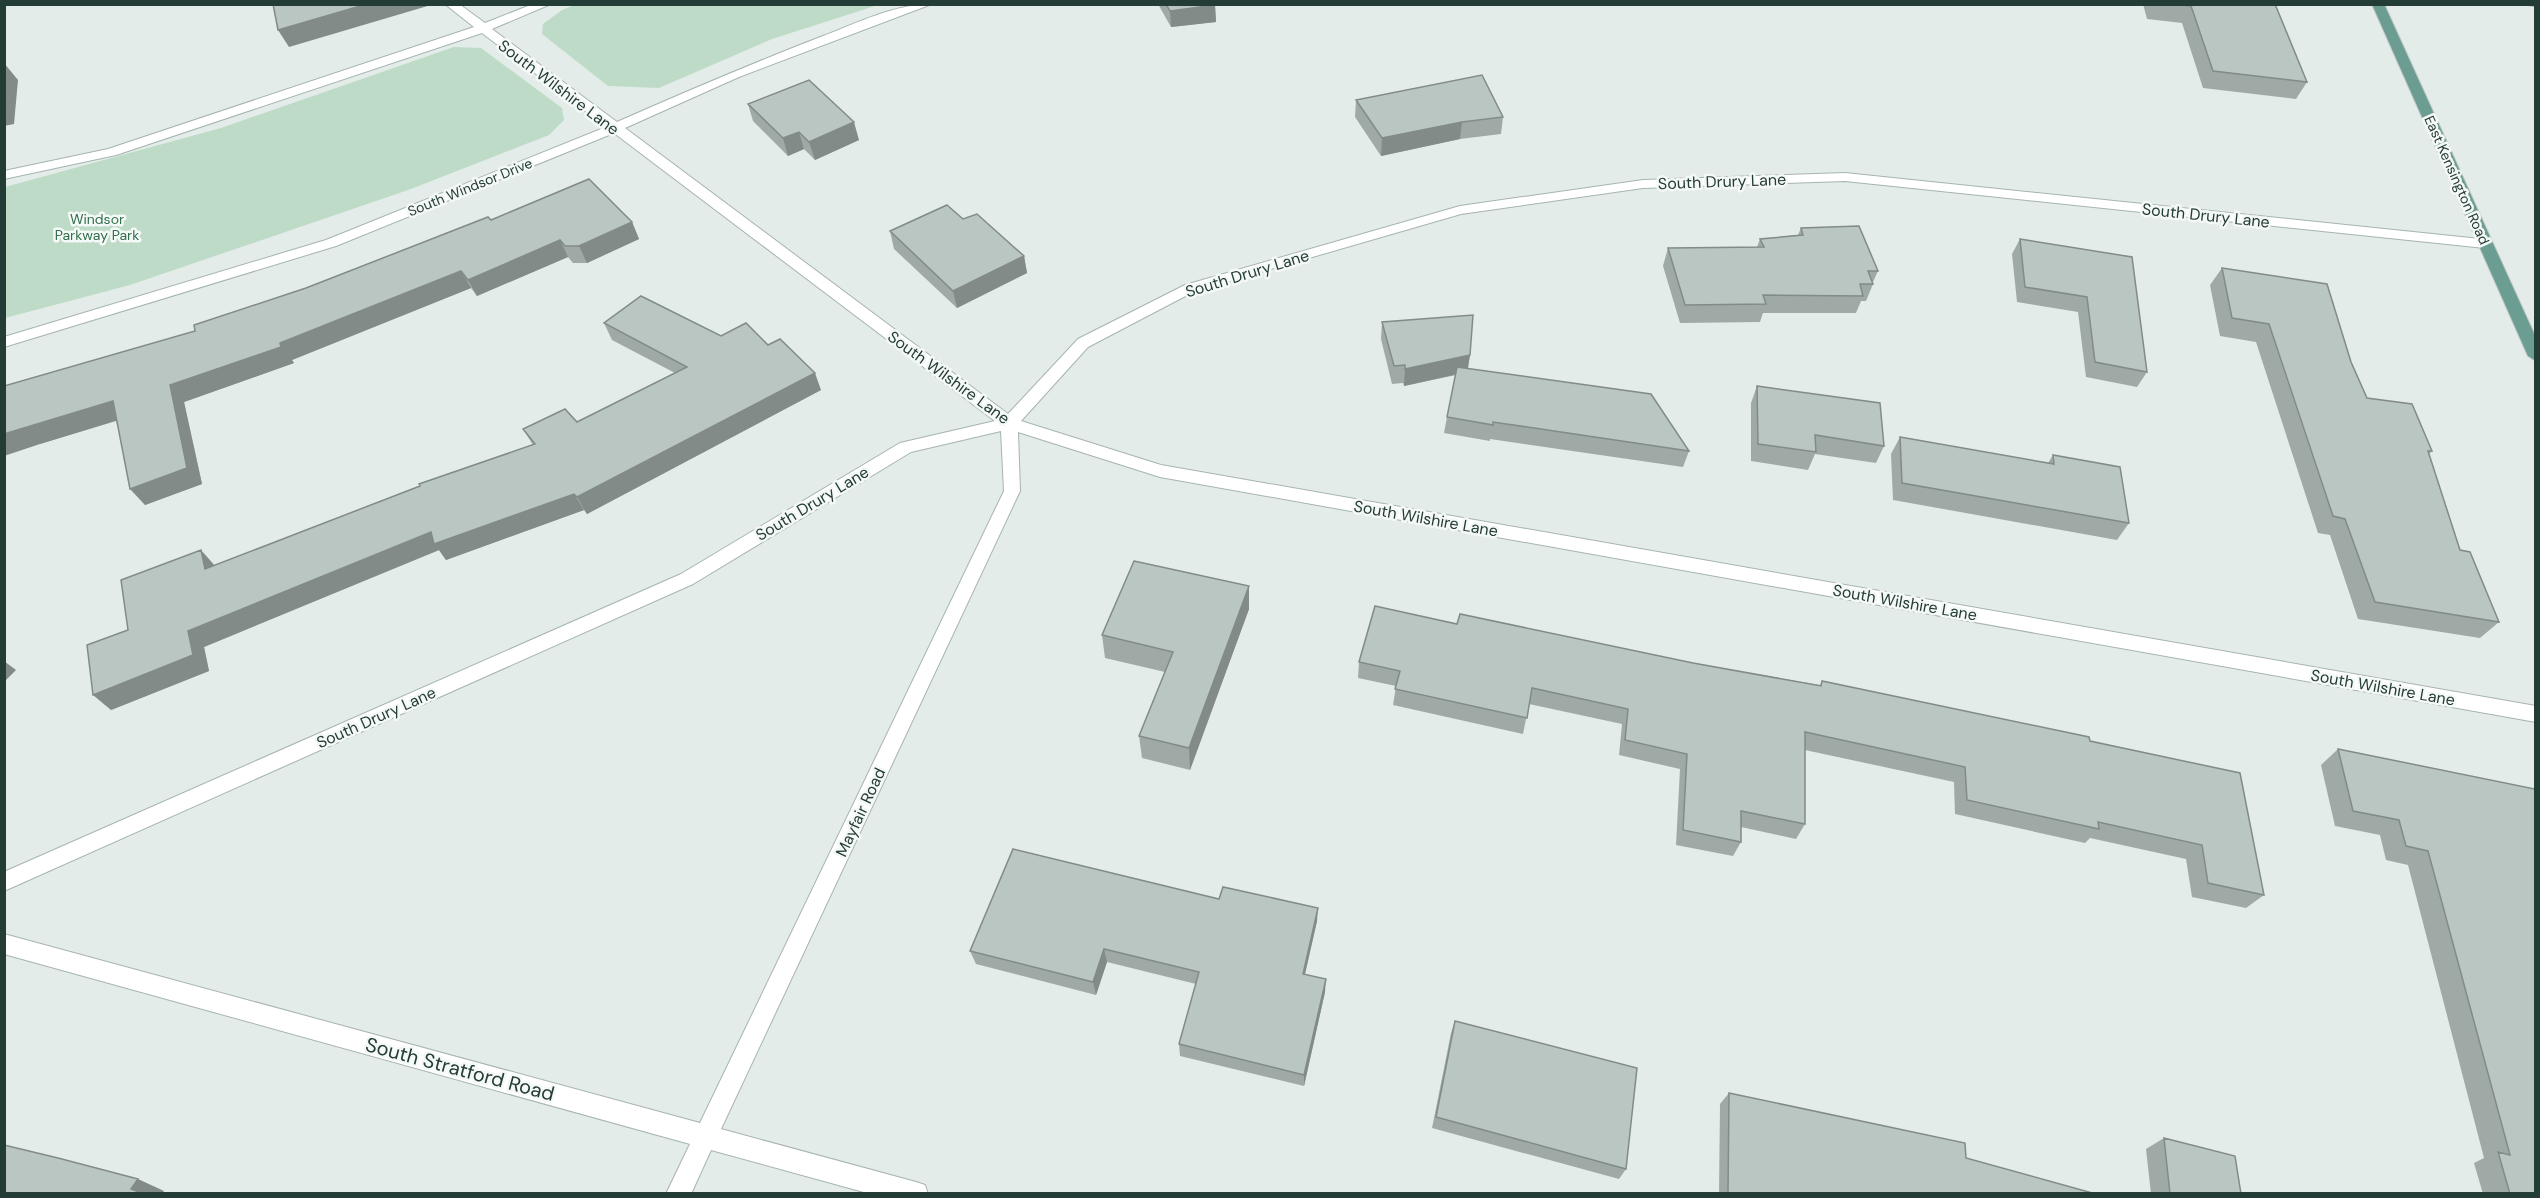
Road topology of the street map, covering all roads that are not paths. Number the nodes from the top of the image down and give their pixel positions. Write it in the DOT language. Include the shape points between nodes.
graph roads {
  1 [pos="451,4"];
  2 [pos="545,4"];
  3 [pos="926,4"];
  4 [pos="2378,4"];
  5 [pos="481,29"];
  6 [pos="614,128"];
  7 [pos="4,175"];
  8 [pos="2485,243"];
  9 [pos="4,342"];
  10 [pos="2535,356"];
  11 [pos="1009,423"];
  12 [pos="2535,714"];
  13 [pos="4,882"];
  14 [pos="4,944"];
  15 [pos="707,1136"];
  16 [pos="678,1194"];
  17 [pos="916,1194"];
  1 -- 5 [label="street, South Wilshire Lane"];
  2 -- 5 [label="street"];
  3 -- 6 [label="street, South Windsor Drive" via="735,74"];
  4 -- 8 [label="main road, East Kensington Road"];
  5 -- 6 [label="street, South Wilshire Lane"];
  5 -- 7 [label="street" via="111,152"];
  6 -- 9 [label="street, South Windsor Drive" via="331,243"];
  6 -- 11 [label="street, South Wilshire Lane"];
  8 -- 10 [label="main road, East Kensington Road"];
  8 -- 11 [label="street, South Drury Lane" via="1845,177 1643,184 1460,210 1190,288 1083,343"];
  11 -- 12 [label="street, South Wilshire Lane" via="1160,471"];
  11 -- 13 [label="street, South Drury Lane" via="906,447 687,579"];
  11 -- 15 [label="street, Mayfair Road" via="1012,491"];
  14 -- 15 [label="street, South Stratford Road"];
  15 -- 16 [label="street, Mayfair Road"];
  15 -- 17 [label="street, South Stratford Road"];
}
